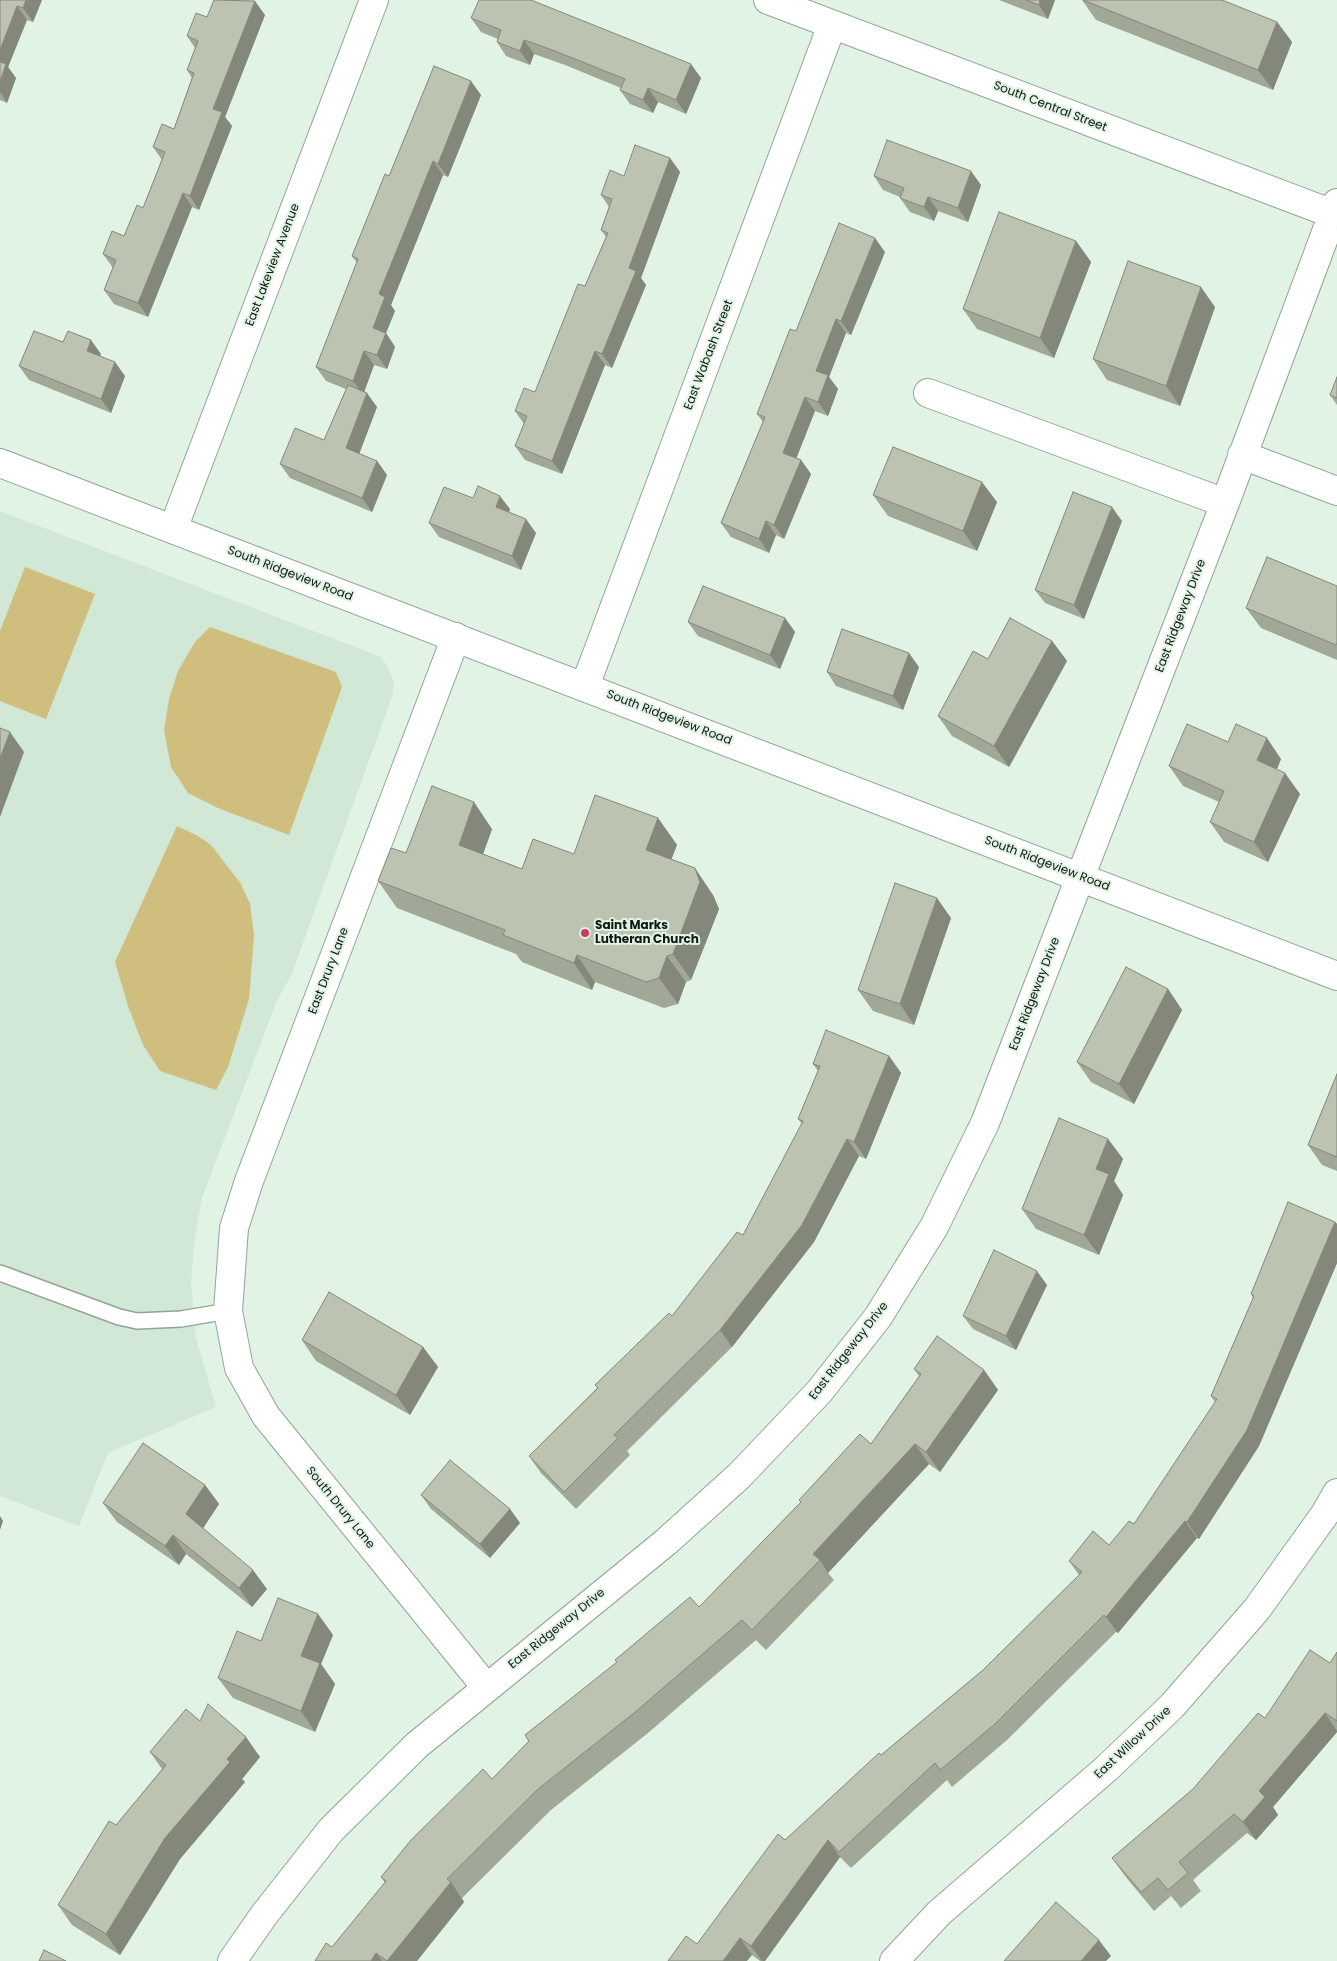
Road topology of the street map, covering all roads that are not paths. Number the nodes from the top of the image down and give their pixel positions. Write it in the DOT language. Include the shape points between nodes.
graph roads {
  1 [pos="374,0"];
  2 [pos="768,0"];
  3 [pos="832,25"];
  4 [pos="1335,208"];
  5 [pos="928,393"];
  6 [pos="1242,455"];
  7 [pos="0,463"];
  8 [pos="1337,491"];
  9 [pos="1225,503"];
  10 [pos="172,529"];
  11 [pos="456,637"];
  12 [pos="585,686"];
  13 [pos="1079,876"];
  14 [pos="1337,976"];
  15 [pos="0,1273"];
  16 [pos="228,1311"];
  17 [pos="1337,1493"];
  18 [pos="486,1687"];
  19 [pos="232,1961"];
  20 [pos="894,1961"];
  1 -- 10 [label="street, East Lakeview Avenue"];
  2 -- 3 [label="street, South Central Street"];
  3 -- 4 [label="street, South Central Street"];
  3 -- 12 [label="street, East Wabash Street"];
  4 -- 6 [label="street, East Ridgeway Drive"];
  5 -- 9 [label="street"];
  6 -- 8 [label="street"];
  6 -- 9 [label="street, East Ridgeway Drive"];
  7 -- 10 [label="street, South Ridgeview Road"];
  9 -- 13 [label="street, East Ridgeway Drive"];
  10 -- 11 [label="street, South Ridgeview Road"];
  11 -- 12 [label="street, South Ridgeview Road"];
  11 -- 16 [label="street, East Drury Lane" via="249,1181 234,1228"];
  12 -- 13 [label="street, South Ridgeview Road"];
  13 -- 14 [label="street, South Ridgeview Road"];
  13 -- 18 [label="street, East Ridgeway Drive" via="985,1123 934,1228 878,1318 819,1392 739,1476 666,1542"];
  15 -- 16 [label="lane" via="137,1321 181,1319"];
  16 -- 18 [label="street, South Drury Lane" via="239,1368 266,1416"];
  17 -- 20 [label="street, East Willow Drive" via="1257,1609 1172,1706 1106,1769 939,1914"];
  18 -- 19 [label="street, East Ridgeway Drive" via="417,1745 331,1830"];
}
